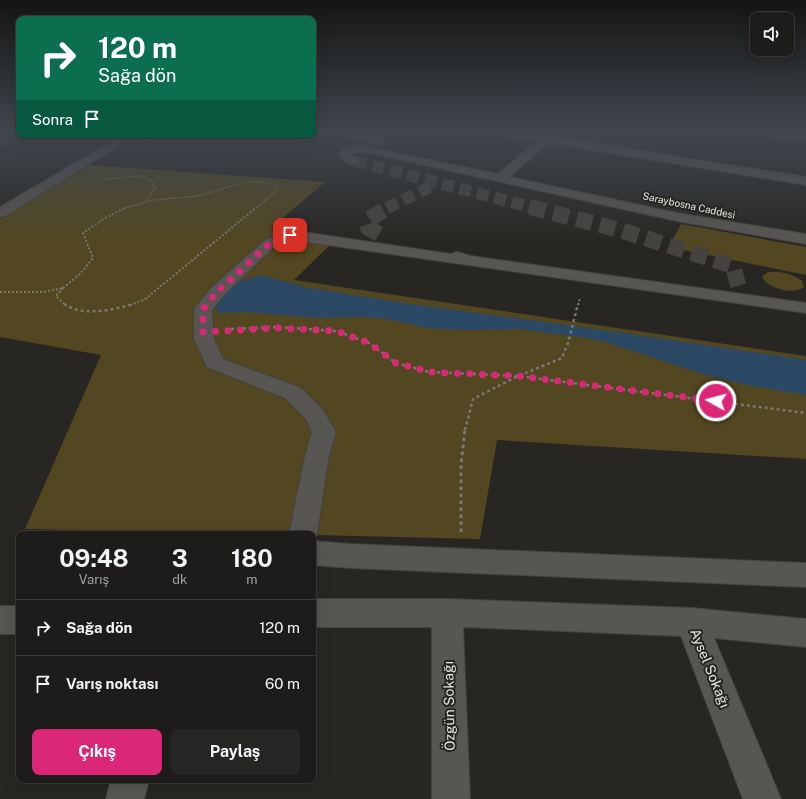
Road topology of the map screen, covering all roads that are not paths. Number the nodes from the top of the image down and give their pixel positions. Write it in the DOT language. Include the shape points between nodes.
graph roads {
  1 [pos="73,169"];
  2 [pos="460,169"];
  3 [pos="511,169"];
  4 [pos="519,169"];
  5 [pos="741,169"];
  6 [pos="528,171"];
  7 [pos="501,178"];
  8 [pos="806,181"];
  9 [pos="0,213"];
  10 [pos="736,214"];
  11 [pos="806,228"];
  12 [pos="379,234"];
  13 [pos="806,239"];
  14 [pos="469,261"];
  15 [pos="806,308"];
  16 [pos="304,531"];
  17 [pos="316,553"];
  18 [pos="806,575"];
  19 [pos="316,613"];
  20 [pos="447,613"];
  21 [pos="0,620"];
  22 [pos="16,620"];
  23 [pos="692,622"];
  24 [pos="806,633"];
  25 [pos="129,783"];
  26 [pos="125,799"];
  27 [pos="451,799"];
  28 [pos="762,799"];
  1 -- 9 [label="street"];
  2 -- 7 [label="street"];
  3 -- 7 [label="street"];
  4 -- 6 [label="street"];
  5 -- 8 [label="street"];
  7 -- 13 [label="street" via="677,217"];
  10 -- 11 [label="street, Saraybosna Caddesi"];
  12 -- 14 [label="street"];
  14 -- 15 [label="street" via="740,294"];
  14 -- 16 [label="street" via="290,235 270,243 217,292 203,309 204,339 214,363 293,394 315,415 324,432"];
  17 -- 18 [label="street"];
  19 -- 20 [label="street"];
  20 -- 23 [label="street"];
  20 -- 27 [label="street, Özgün Sokağı"];
  21 -- 22 [label="street"];
  23 -- 24 [label="street, Aysel Sokağı"];
  23 -- 28 [label="street, Aysel Sokağı"];
  25 -- 26 [label="street"];
}
